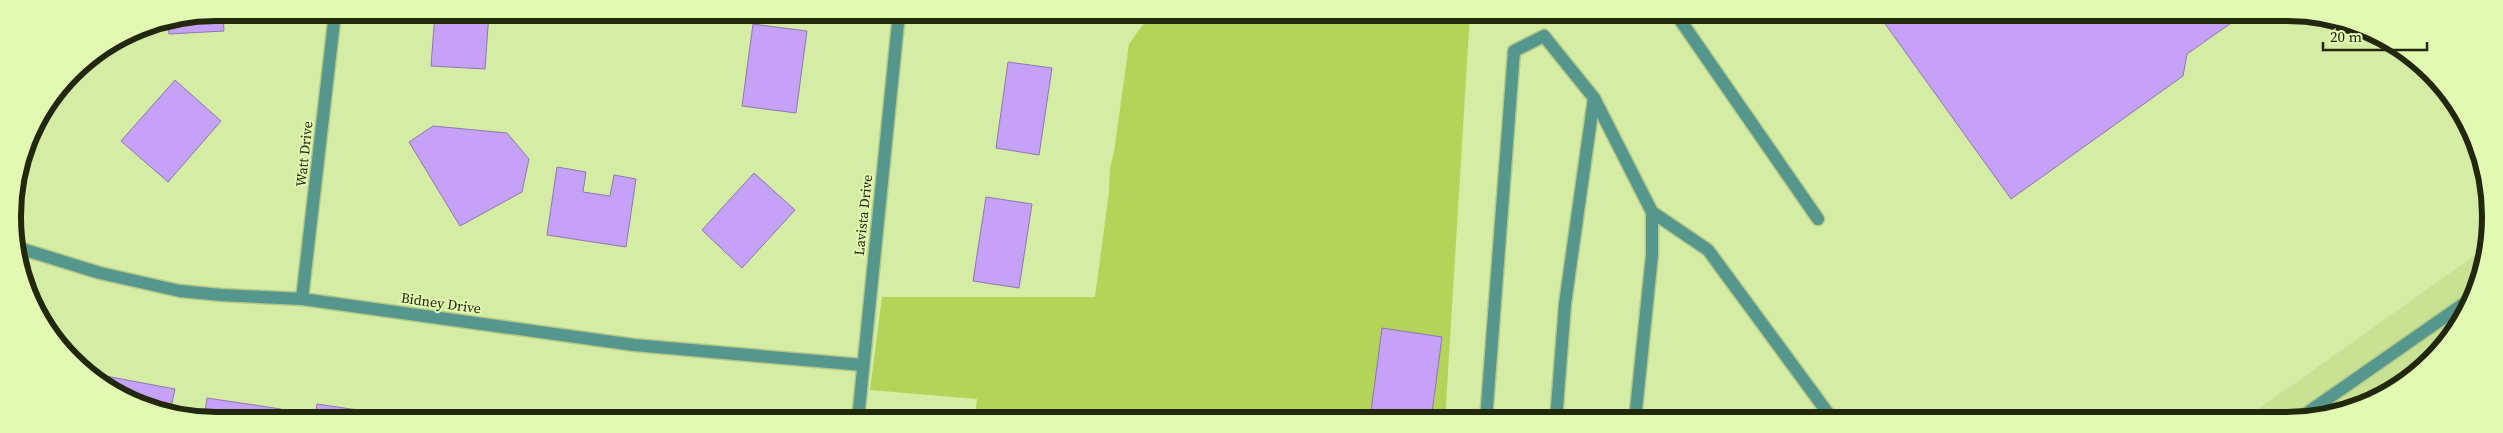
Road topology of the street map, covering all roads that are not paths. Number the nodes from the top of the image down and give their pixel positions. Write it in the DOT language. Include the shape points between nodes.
graph roads {
  1 [pos="334,21"];
  2 [pos="898,21"];
  3 [pos="1681,21"];
  4 [pos="1594,98"];
  5 [pos="1652,212"];
  6 [pos="1818,219"];
  7 [pos="24,250"];
  8 [pos="302,299"];
  9 [pos="2460,306"];
  10 [pos="863,365"];
  11 [pos="2311,410"];
  12 [pos="859,412"];
  13 [pos="1487,412"];
  14 [pos="1557,412"];
  15 [pos="1636,412"];
  16 [pos="1827,412"];
  1 -- 8 [label="street, Watt Drive"];
  2 -- 10 [label="street, Lavista Drive"];
  3 -- 6 [label="street"];
  4 -- 5 [label="street"];
  4 -- 13 [label="street" via="1544,36 1514,51"];
  4 -- 14 [label="street" via="1565,304"];
  5 -- 15 [label="street" via="1652,255"];
  5 -- 16 [label="street" via="1708,250"];
  7 -- 8 [label="street, Bidney Drive" via="100,274 180,290"];
  8 -- 10 [label="street, Bidney Drive" via="634,345"];
  9 -- 11 [label="street"];
  10 -- 12 [label="street, Lavista Drive"];
}
